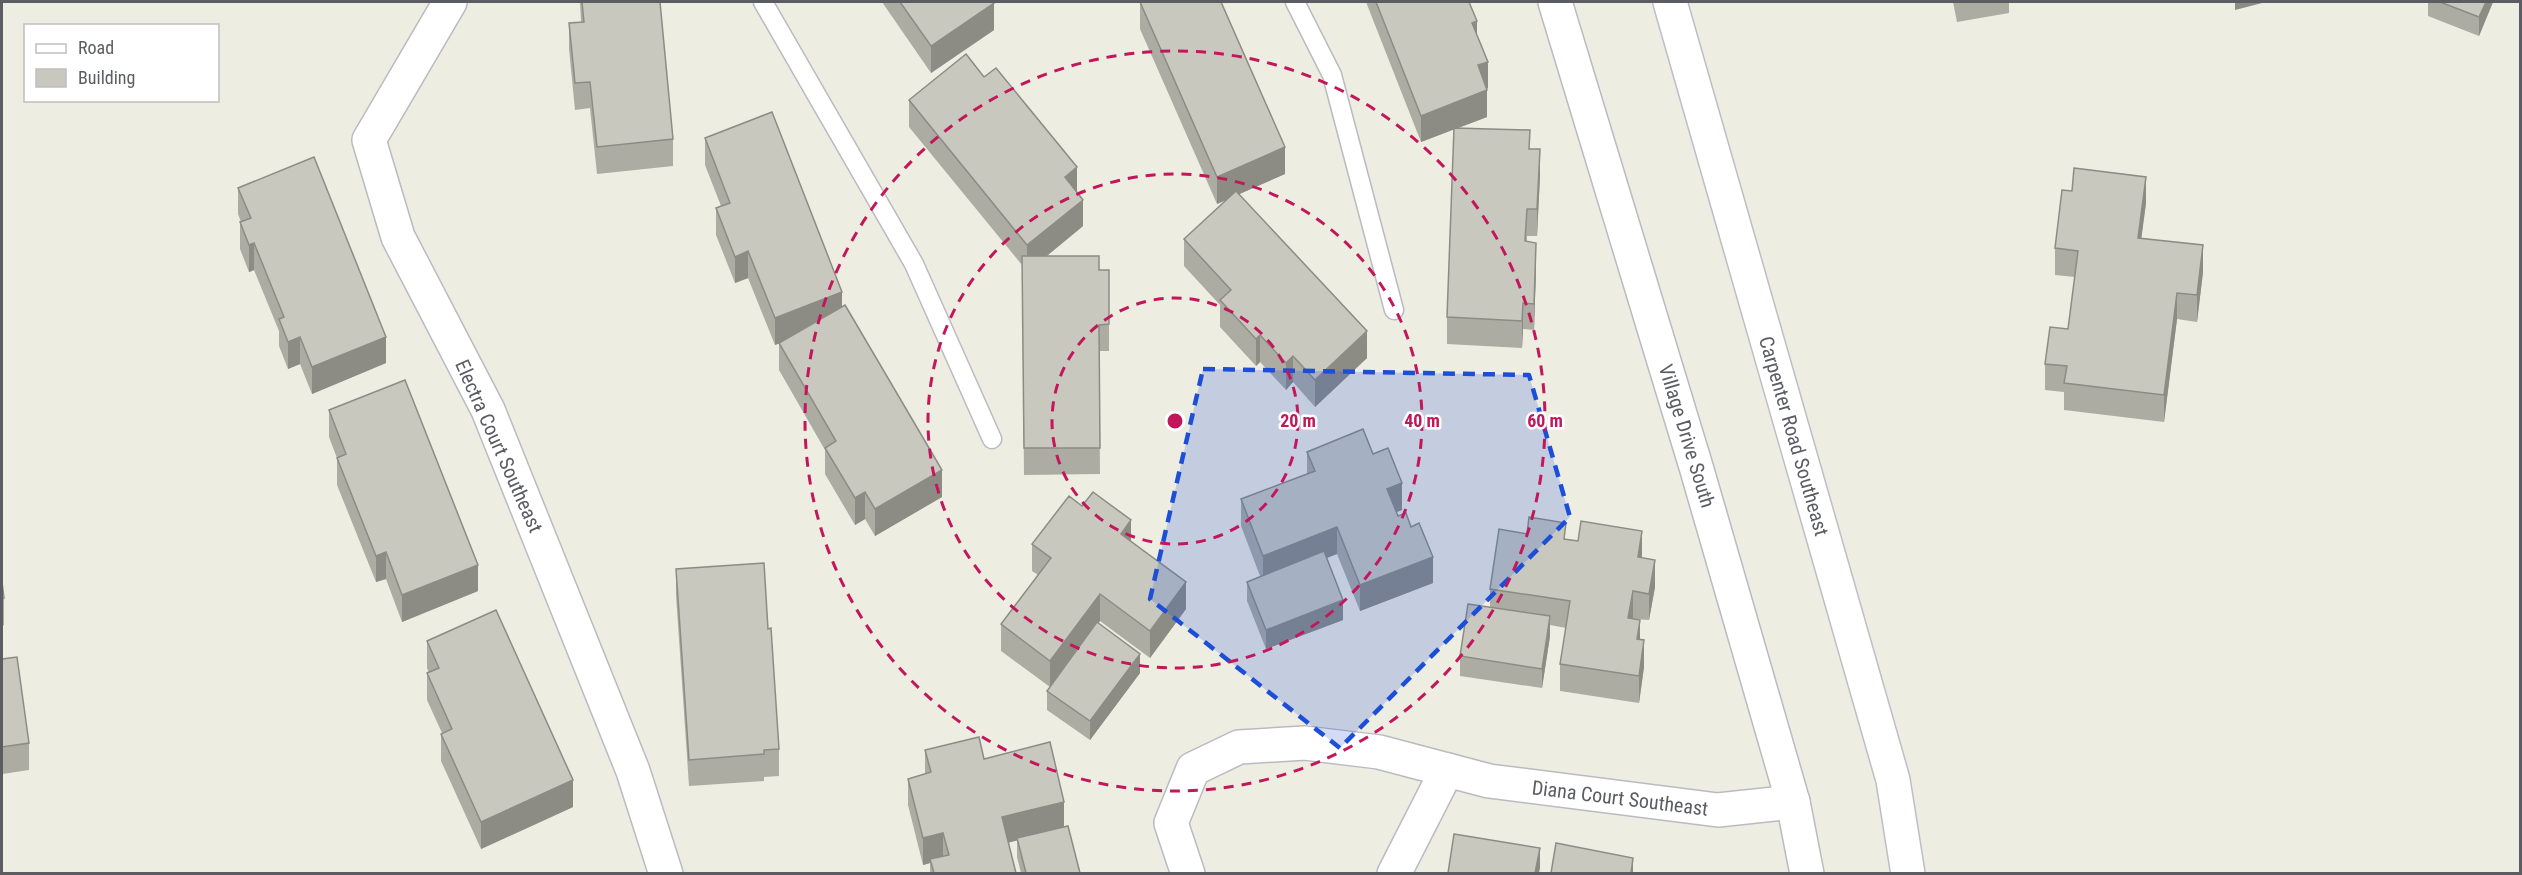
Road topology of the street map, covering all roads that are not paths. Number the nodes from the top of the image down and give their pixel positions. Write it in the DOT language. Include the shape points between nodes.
graph roads {
  1 [pos="450,2"];
  2 [pos="763,2"];
  3 [pos="1295,2"];
  4 [pos="1555,2"];
  5 [pos="1670,2"];
  6 [pos="1394,310"];
  7 [pos="992,439"];
  8 [pos="1448,770"];
  9 [pos="1793,802"];
  10 [pos="666,873"];
  11 [pos="1188,873"];
  12 [pos="1394,873"];
  13 [pos="1807,873"];
  14 [pos="1908,873"];
  1 -- 10 [label="street, Electra Court Southeast" via="369,140 398,237 492,421 633,771"];
  2 -- 7 [label="lane" via="914,264"];
  3 -- 6 [label="lane" via="1332,75"];
  4 -- 9 [label="street, Village Drive South"];
  5 -- 14 [label="street, Carpenter Road Southeast" via="1893,780"];
  8 -- 9 [label="street, Diana Court Southeast" via="1489,781 1718,810"];
  8 -- 11 [label="street, Diana Court Southeast" via="1379,752 1305,743 1239,747 1193,769 1171,823"];
  8 -- 12 [label="street"];
  9 -- 13 [label="street, Village Drive South"];
}
